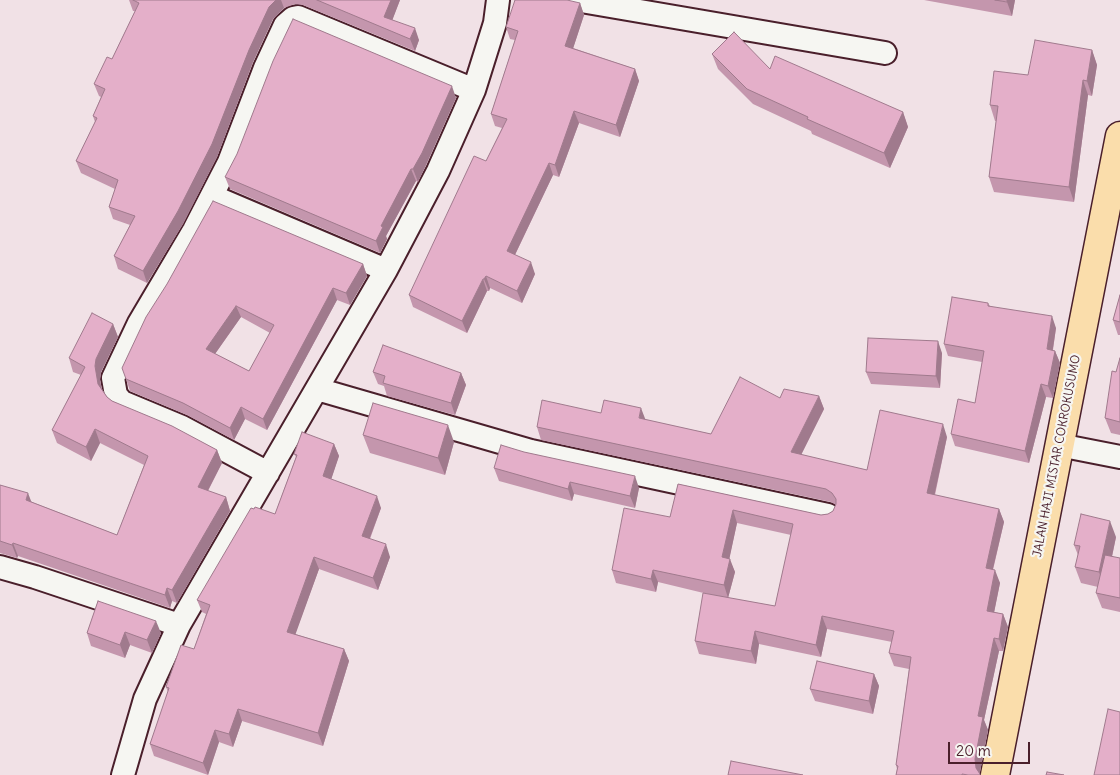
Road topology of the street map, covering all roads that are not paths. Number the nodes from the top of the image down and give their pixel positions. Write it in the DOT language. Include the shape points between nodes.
graph roads {
  1 [pos="498,0"];
  2 [pos="575,0"];
  3 [pos="885,53"];
  4 [pos="474,90"];
  5 [pos="1120,136"];
  6 [pos="212,196"];
  7 [pos="386,270"];
  8 [pos="317,389"];
  9 [pos="1060,445"];
  10 [pos="1120,457"];
  11 [pos="268,473"];
  12 [pos="828,515"];
  13 [pos="0,567"];
  14 [pos="179,625"];
  15 [pos="123,775"];
  16 [pos="995,775"];
  1 -- 4 [label="street" via="495,23"];
  2 -- 3 [label="street"];
  4 -- 6 [label="street" via="298,17 292,18 285,25 265,68 229,162"];
  4 -- 7 [label="street" via="438,171"];
  5 -- 9 [label="main road, JALAN HAJI MISTAR COKROKUSUMO"];
  6 -- 7 [label="street"];
  6 -- 11 [label="street" via="139,323 118,365 114,388 122,402 182,427"];
  7 -- 8 [label="street"];
  8 -- 11 [label="street"];
  8 -- 12 [label="street" via="531,451"];
  9 -- 10 [label="street"];
  9 -- 16 [label="main road, JALAN HAJI MISTAR COKROKUSUMO"];
  11 -- 14 [label="street"];
  13 -- 14 [label="street"];
  14 -- 15 [label="street" via="145,699"];
}
